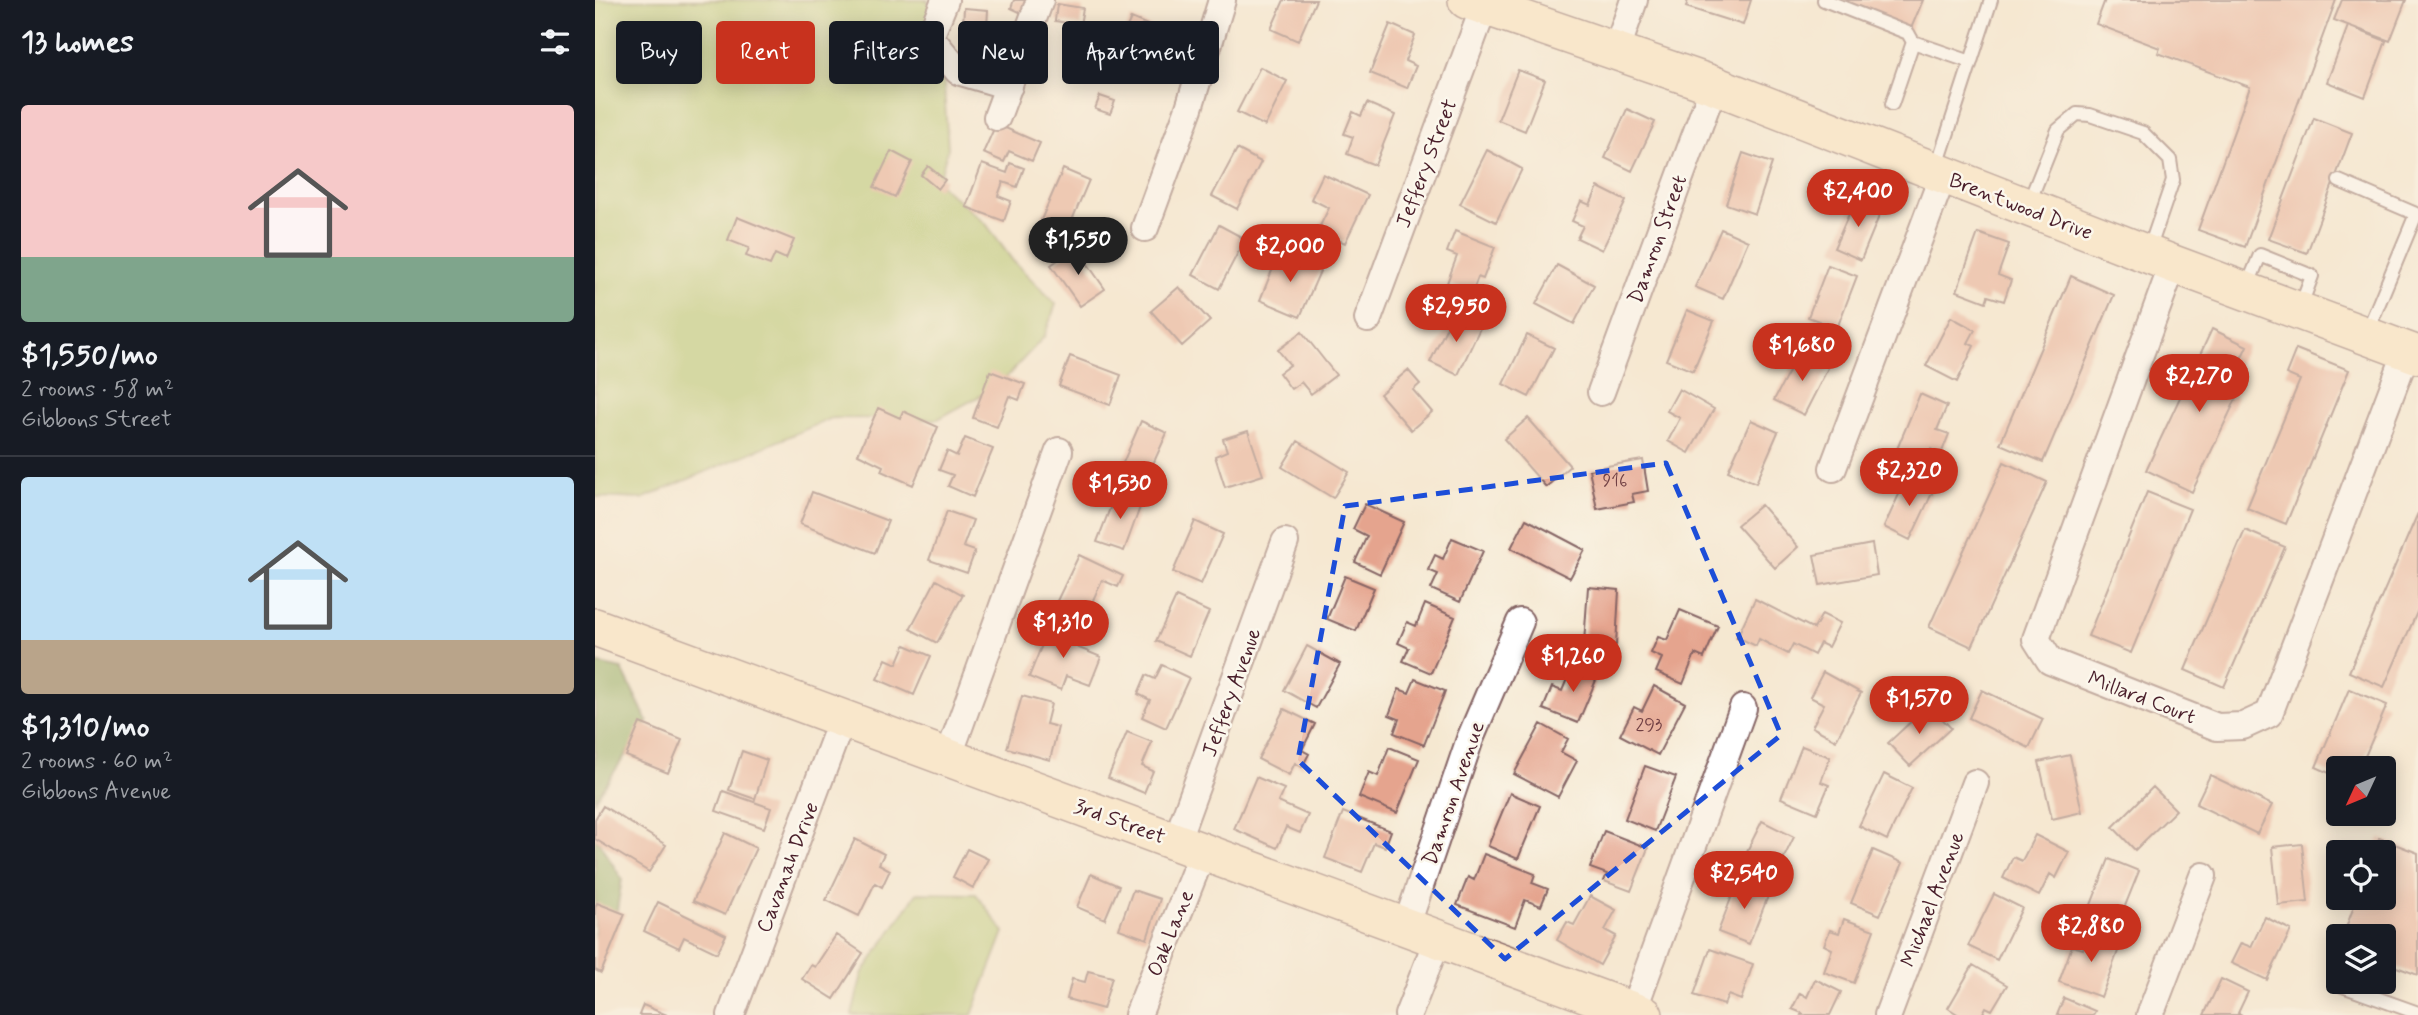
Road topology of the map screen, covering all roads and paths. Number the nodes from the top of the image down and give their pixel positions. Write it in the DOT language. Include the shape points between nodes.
graph roads {
  1 [pos="944,0"];
  2 [pos="1040,0"];
  3 [pos="1222,0"];
  4 [pos="1634,0"];
  5 [pos="1824,0"];
  6 [pos="1991,0"];
  7 [pos="1493,5"];
  8 [pos="1913,42"];
  9 [pos="1616,52"];
  10 [pos="1971,62"];
  11 [pos="1714,85"];
  12 [pos="1009,86"];
  13 [pos="1892,104"];
  14 [pos="997,117"];
  15 [pos="1939,174"];
  16 [pos="2339,181"];
  17 [pos="2027,208"];
  18 [pos="1145,228"];
  19 [pos="2160,259"];
  20 [pos="1368,319"];
  21 [pos="2366,335"];
  22 [pos="2412,353"];
  23 [pos="1601,392"];
  24 [pos="1059,451"];
  25 [pos="1833,468"];
  26 [pos="1285,542"];
  27 [pos="1520,622"];
  28 [pos="595,627"];
  29 [pos="1743,708"];
  30 [pos="842,719"];
  31 [pos="948,758"];
  32 [pos="1975,783"];
  33 [pos="1190,847"];
  34 [pos="2203,876"];
  35 [pos="1422,933"];
  36 [pos="2365,994"];
  37 [pos="1639,1013"];
  38 [pos="2418,1013"];
  39 [pos="731,1015"];
  40 [pos="1138,1015"];
  41 [pos="1408,1015"];
  42 [pos="1888,1015"];
  43 [pos="2150,1015"];
  1 -- 12 [label="street" via="930,37 958,71"];
  2 -- 12 [label="street"];
  3 -- 18 [label="street"];
  4 -- 9 [label="street"];
  5 -- 8 [label="lane" via="1908,33"];
  6 -- 10 [label="lane"];
  7 -- 9 [label="street, Brentwood Drive"];
  7 -- 20 [label="street, Jeffery Street"];
  8 -- 10 [label="lane"];
  8 -- 13 [label="lane"];
  9 -- 11 [label="street, Brentwood Drive"];
  10 -- 15 [label="lane"];
  11 -- 15 [label="street, Brentwood Drive"];
  11 -- 23 [label="street, Damron Street"];
  12 -- 14 [label="street"];
  15 -- 17 [label="street, Brentwood Drive"];
  15 -- 25 [label="street"];
  16 -- 21 [label="lane" via="2416,214"];
  17 -- 19 [label="street, Brentwood Drive"];
  17 -- 19 [label="lane" via="2058,130 2077,114 2090,114 2143,133 2170,160 2173,180"];
  19 -- 21 [label="street, Brentwood Drive"];
  19 -- 22 [label="street, Millard Court" via="2036,639 2050,661 2217,727 2243,726 2269,714"];
  21 -- 22 [label="street, Brentwood Drive"];
  24 -- 31 [label="street"];
  26 -- 33 [label="street, Jeffery Avenue"];
  27 -- 35 [label="street, Damron Avenue" via="1470,739"];
  28 -- 30 [label="street, 3rd Street"];
  29 -- 37 [label="street"];
  30 -- 31 [label="street, 3rd Street"];
  30 -- 39 [label="street, Cavanah Drive"];
  31 -- 33 [label="street, 3rd Street"];
  32 -- 42 [label="street, Michael Avenue"];
  33 -- 35 [label="street, 3rd Street"];
  33 -- 40 [label="street, Oak Lane"];
  34 -- 43 [label="street"];
  35 -- 37 [label="street, 3rd Street" via="1594,1002"];
  35 -- 41 [label="street, Damron Avenue"];
  36 -- 38 [label="lane"];
}
